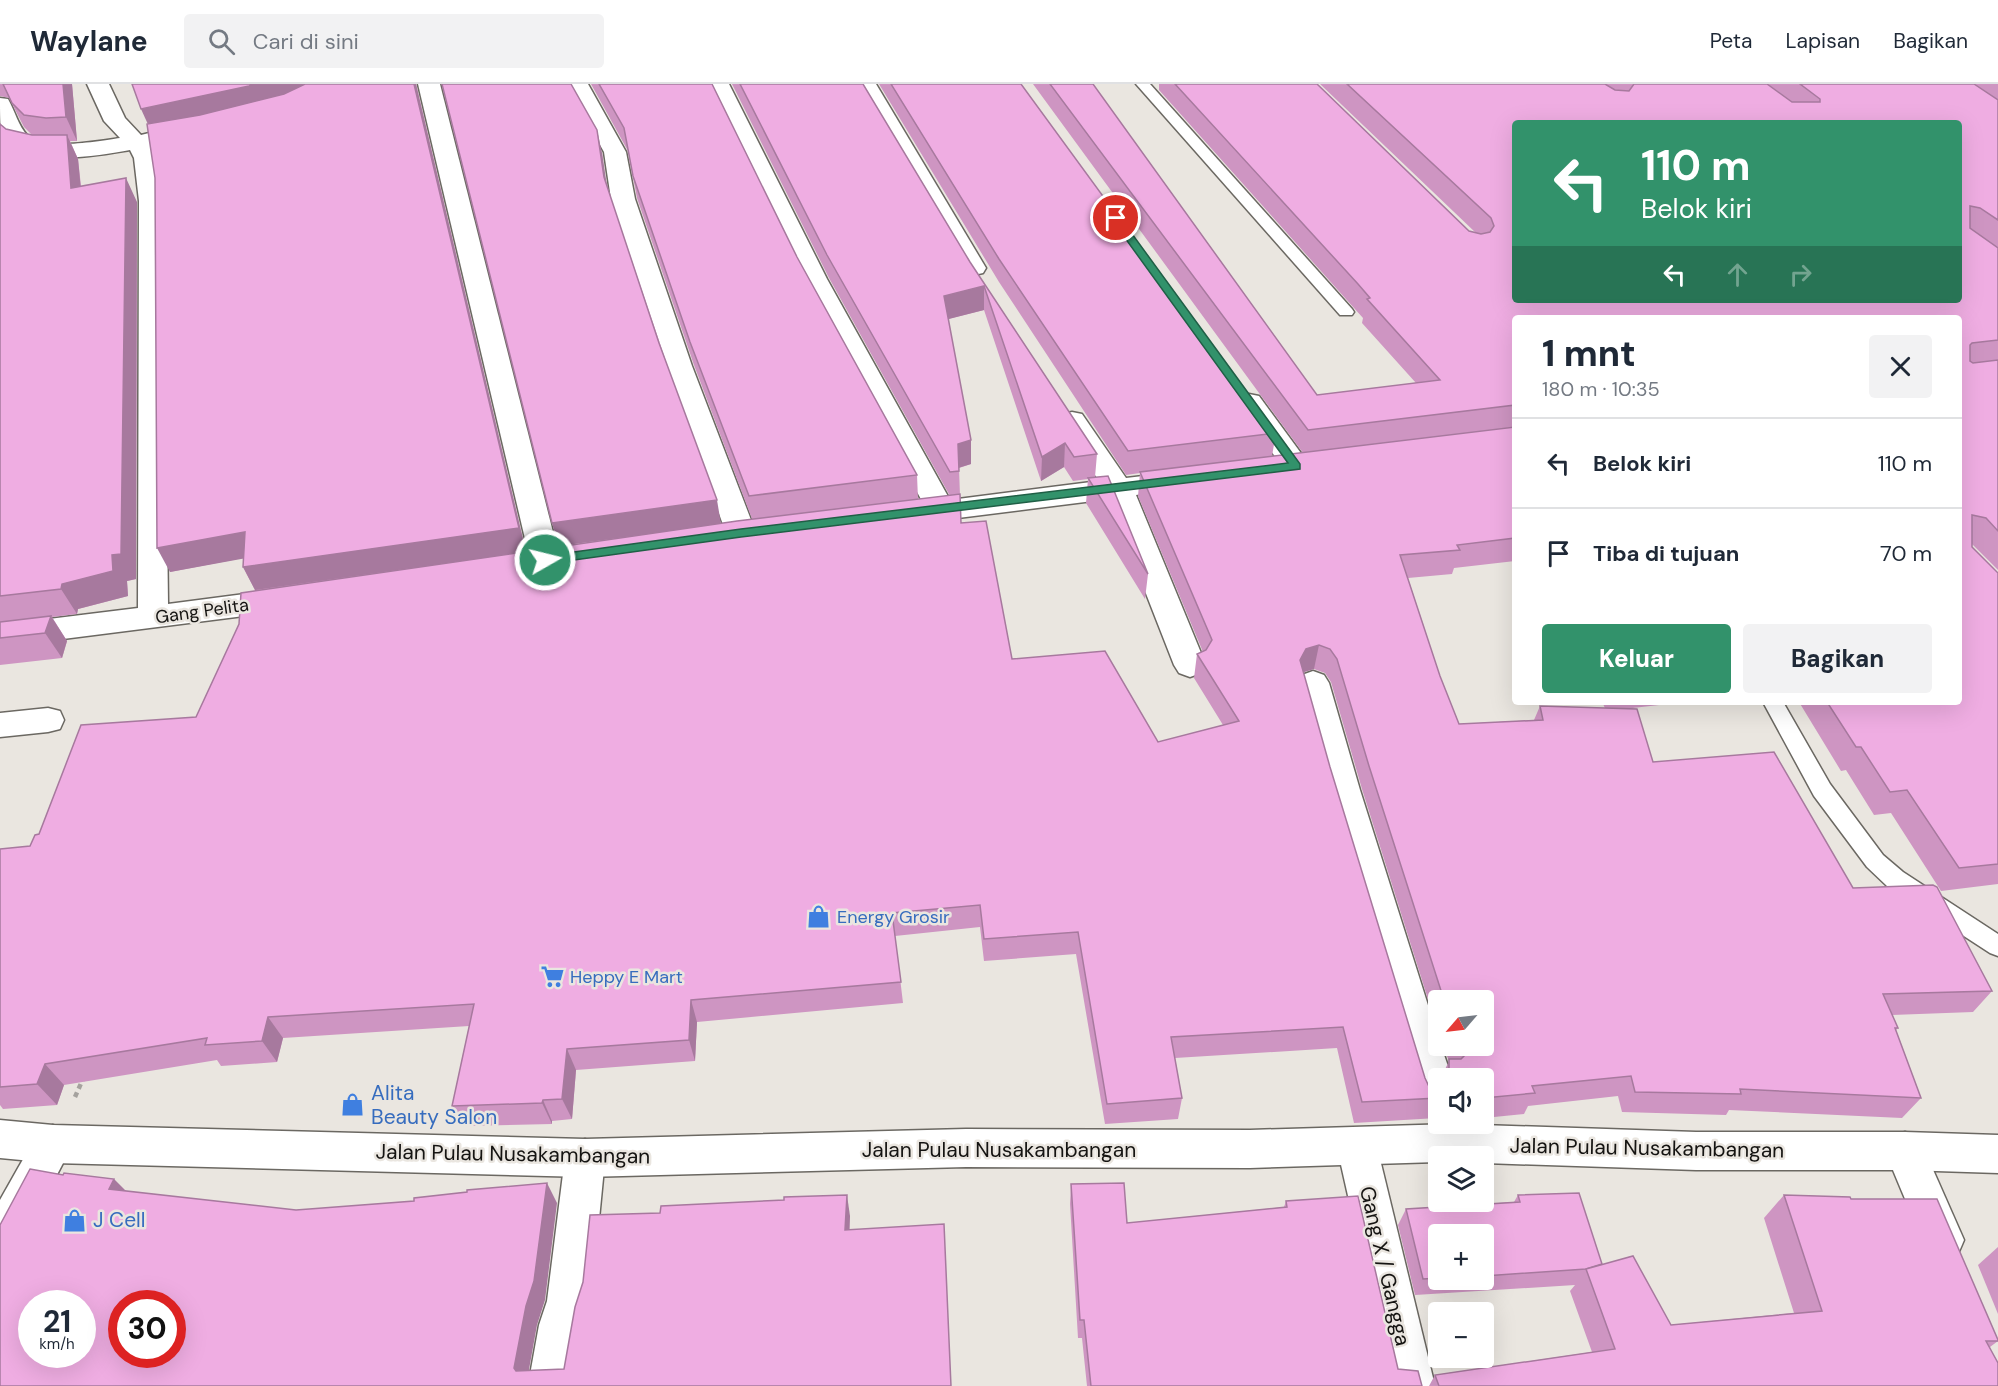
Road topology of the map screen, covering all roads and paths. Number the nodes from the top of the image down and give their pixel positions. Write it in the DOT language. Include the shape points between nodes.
graph roads {
  1 [pos="98,84"];
  2 [pos="429,84"];
  3 [pos="577,84"];
  4 [pos="718,84"];
  5 [pos="865,84"];
  6 [pos="1143,84"];
  7 [pos="0,104"];
  8 [pos="170,136"];
  9 [pos="137,143"];
  10 [pos="984,285"];
  11 [pos="1346,312"];
  12 [pos="1233,380"];
  13 [pos="1059,402"];
  14 [pos="1260,471"];
  15 [pos="1213,477"];
  16 [pos="1119,489"];
  17 [pos="941,510"];
  18 [pos="894,516"];
  19 [pos="741,533"];
  20 [pos="515,564"];
  21 [pos="305,597"];
  22 [pos="153,618"];
  23 [pos="0,636"];
  24 [pos="1190,665"];
  25 [pos="1313,683"];
  26 [pos="1775,705"];
  27 [pos="48,720"];
  28 [pos="0,725"];
  29 [pos="1998,946"];
  30 [pos="1429,1068"];
  31 [pos="86,1072"];
  32 [pos="1442,1134"];
  33 [pos="1464,1134"];
  34 [pos="0,1139"];
  35 [pos="53,1144"];
  36 [pos="1357,1147"];
  37 [pos="1905,1150"];
  38 [pos="1998,1154"];
  39 [pos="585,1158"];
  40 [pos="0,1241"];
  41 [pos="1956,1270"];
  42 [pos="550,1386"];
  43 [pos="1413,1386"];
  1 -- 9 [label="street" via="115,121"];
  2 -- 20 [label="street" via="556,559"];
  3 -- 19 [label="street" via="615,152 623,199"];
  4 -- 17 [label="street" via="782,216"];
  5 -- 10 [label="street"];
  6 -- 11 [label="lane"];
  7 -- 9 [label="street" via="16,137 26,146 58,150"];
  8 -- 9 [label="street"];
  9 -- 22 [label="street" via="145,158 151,201"];
  12 -- 14 [label="street" via="1307,465"];
  13 -- 16 [label="street"];
  15 -- 16 [label="street"];
  16 -- 17 [label="street"];
  16 -- 24 [label="street"];
  17 -- 18 [label="street"];
  21 -- 22 [label="street, Gang Pelita"];
  22 -- 23 [label="street, Gang Pelita"];
  25 -- 30 [label="street"];
  26 -- 29 [label="lane" via="1822,790 1875,861 1895,879"];
  27 -- 28 [label="street"];
  31 -- 35 [label="path"];
  32 -- 36 [label="street, Jalan Pulau Nusakambangan"];
  33 -- 37 [label="street, Jalan Pulau Nusakambangan" via="1696,1150"];
  34 -- 35 [label="street, Jalan Pulau Nusakambangan"];
  35 -- 39 [label="street, Jalan Pulau Nusakambangan"];
  35 -- 40 [label="street"];
  36 -- 39 [label="street, Jalan Pulau Nusakambangan" via="966,1148"];
  36 -- 43 [label="street, Gang X / Gangga"];
  37 -- 38 [label="street, Jalan Pulau Nusakambangan"];
  37 -- 41 [label="street"];
  39 -- 42 [label="street" via="569,1301"];
}
